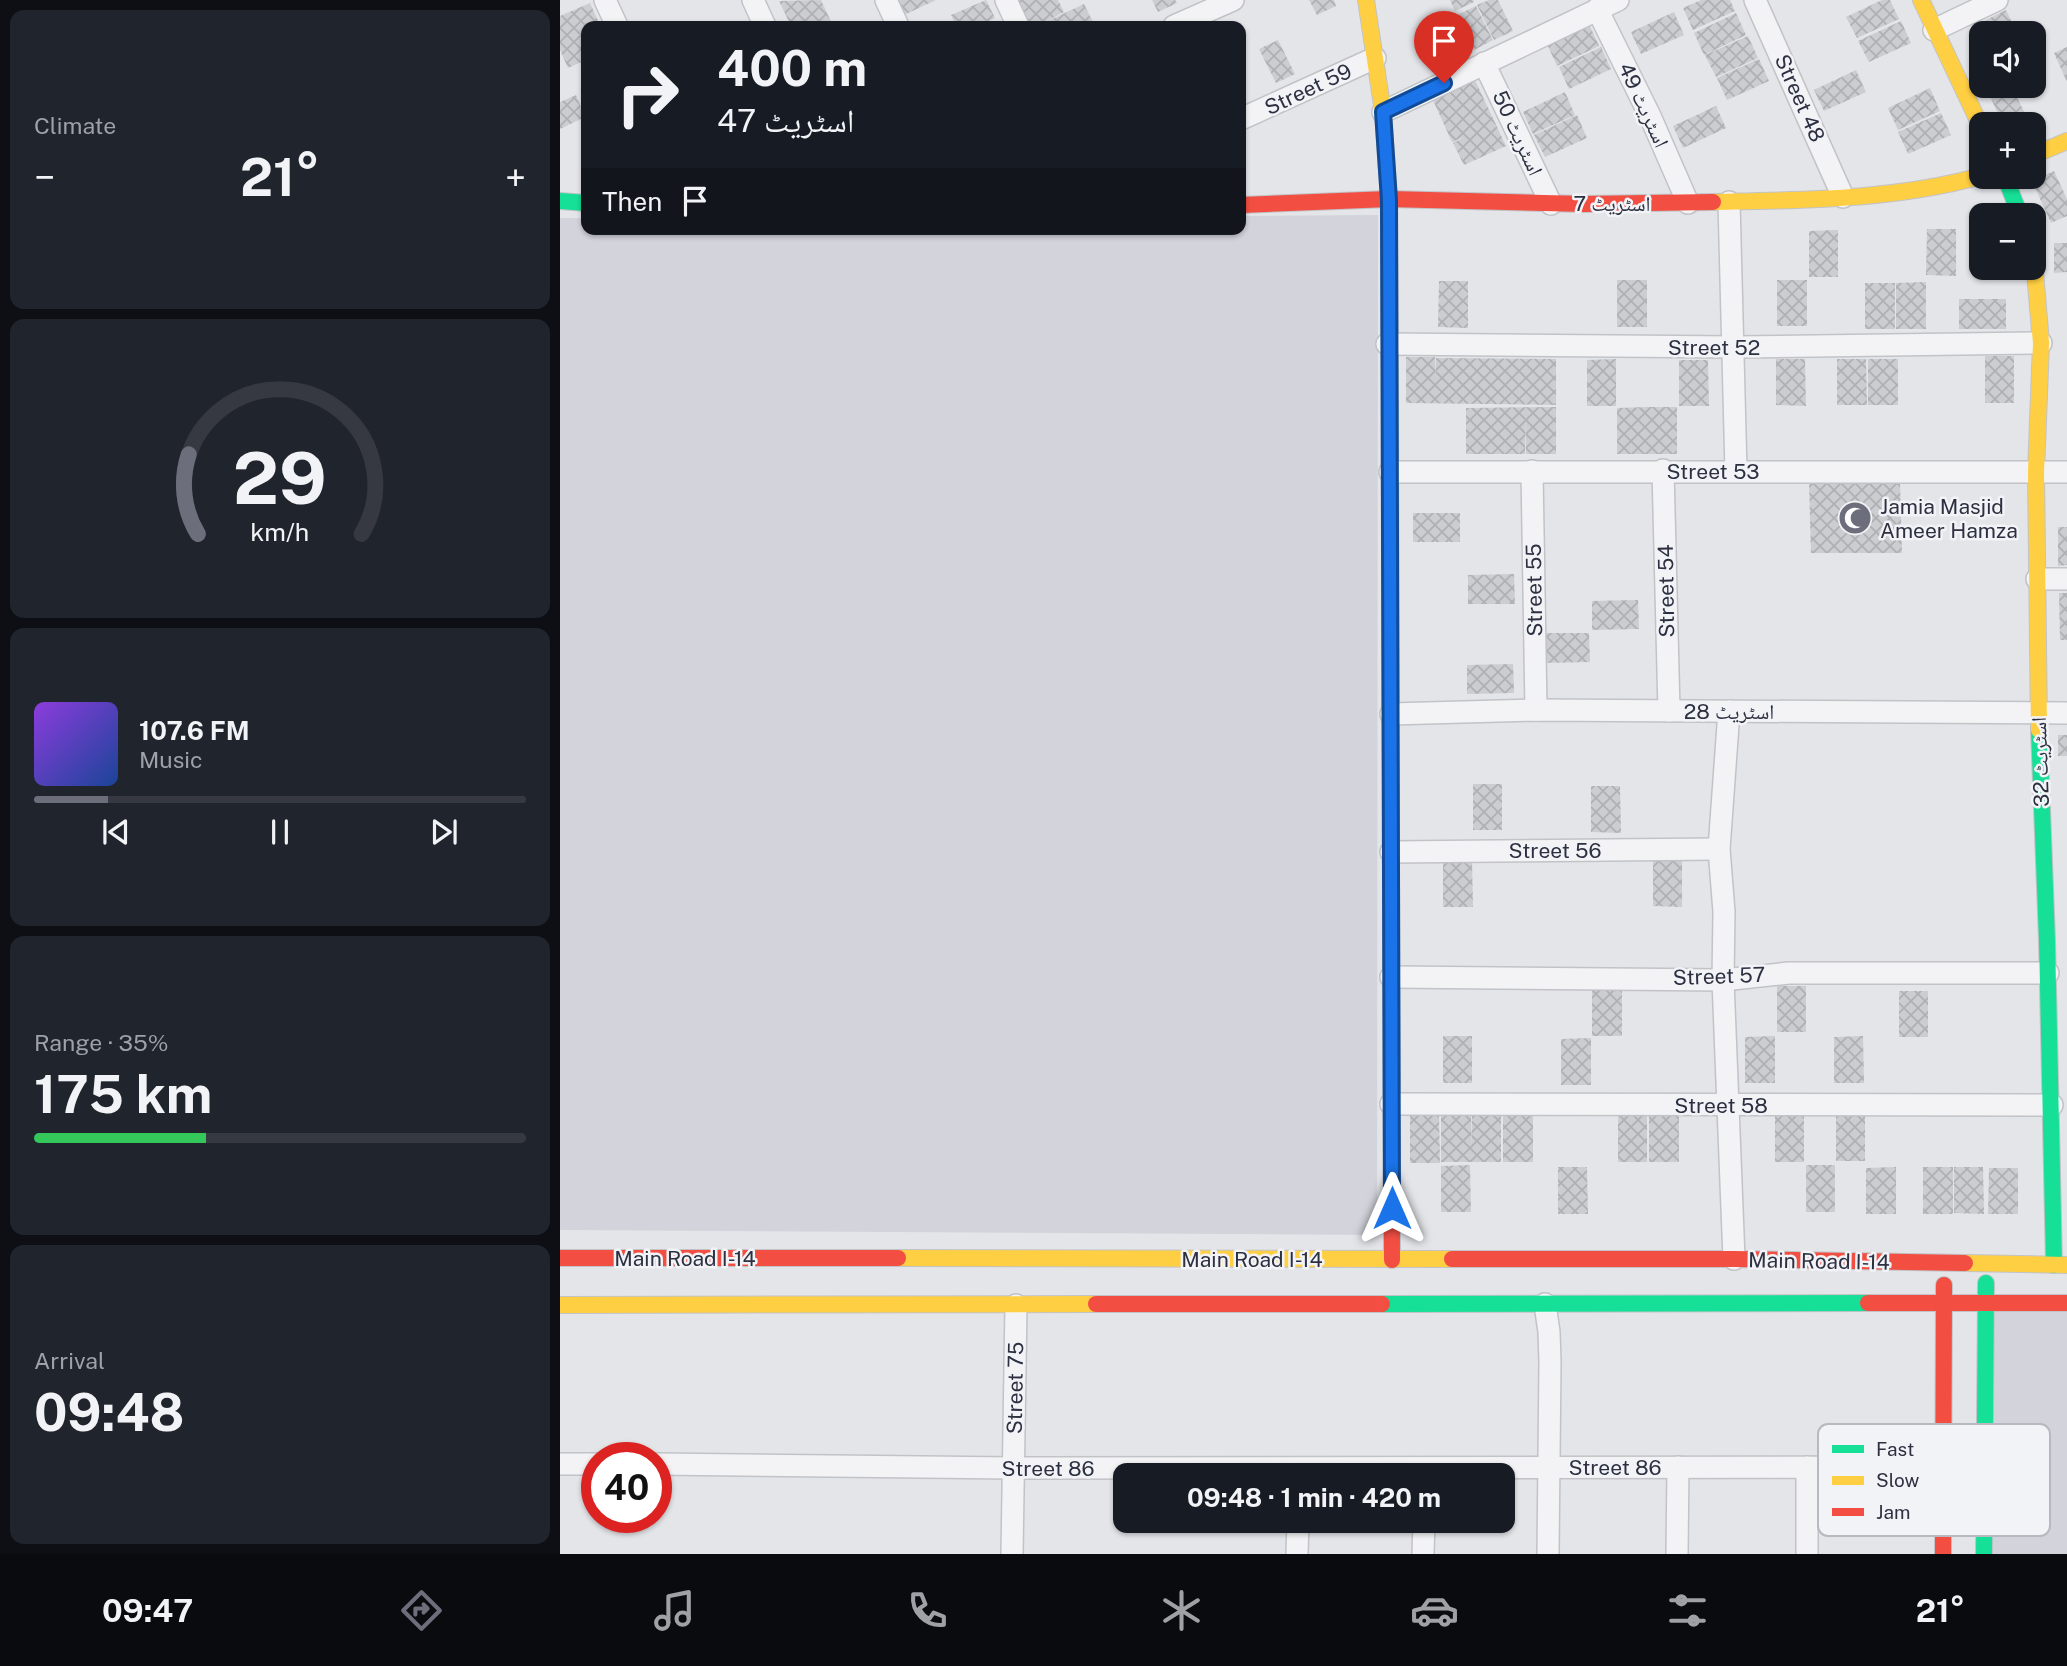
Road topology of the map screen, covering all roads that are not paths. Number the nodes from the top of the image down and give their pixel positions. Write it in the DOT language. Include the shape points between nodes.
graph roads {
  1 [pos="605,0"];
  2 [pos="753,0"];
  3 [pos="886,0"];
  4 [pos="1006,0"];
  5 [pos="1233,0"];
  6 [pos="1366,0"];
  7 [pos="1618,0"];
  8 [pos="1755,0"];
  9 [pos="1921,0"];
  10 [pos="1997,0"];
  11 [pos="1597,9"];
  12 [pos="615,21"];
  13 [pos="763,21"];
  14 [pos="896,21"];
  15 [pos="1016,21"];
  16 [pos="1185,21"];
  17 [pos="1934,30"];
  18 [pos="1375,58"];
  19 [pos="1484,63"];
  20 [pos="1383,112"];
  21 [pos="1974,112"];
  22 [pos="1246,117"];
  23 [pos="2067,141"];
  24 [pos="2046,150"];
  25 [pos="1969,179"];
  26 [pos="1843,197"];
  27 [pos="1389,200"];
  28 [pos="560,201"];
  29 [pos="1729,202"];
  30 [pos="581,203"];
  31 [pos="1688,203"];
  32 [pos="1551,204"];
  33 [pos="1246,205"];
  34 [pos="2036,280"];
  35 [pos="2041,343"];
  36 [pos="1387,344"];
  37 [pos="1734,347"];
  38 [pos="1663,470"];
  39 [pos="1532,471"];
  40 [pos="1736,471"];
  41 [pos="1390,472"];
  42 [pos="2036,472"];
  43 [pos="2067,472"];
  44 [pos="2037,579"];
  45 [pos="2067,579"];
  46 [pos="1536,710"];
  47 [pos="1669,711"];
  48 [pos="1729,711"];
  49 [pos="2038,713"];
  50 [pos="2067,713"];
  51 [pos="1391,714"];
  52 [pos="1719,849"];
  53 [pos="1391,852"];
  54 [pos="2057,940"];
  55 [pos="2048,973"];
  56 [pos="1391,977"];
  57 [pos="1723,980"];
  58 [pos="1391,1104"];
  59 [pos="1729,1104"];
  60 [pos="2052,1105"];
  61 [pos="560,1258"];
  62 [pos="1734,1259"];
  63 [pos="1392,1260"];
  64 [pos="1944,1264"];
  65 [pos="1986,1265"];
  66 [pos="2061,1265"];
  67 [pos="1943,1303"];
  68 [pos="1985,1303"];
  69 [pos="2067,1303"];
  70 [pos="1545,1304"];
  71 [pos="560,1305"];
  72 [pos="1016,1305"];
  73 [pos="1944,1424"];
  74 [pos="1985,1424"];
  75 [pos="560,1464"];
  76 [pos="581,1464"];
  77 [pos="672,1464"];
  78 [pos="1548,1467"];
  79 [pos="1678,1467"];
  80 [pos="1807,1467"];
  81 [pos="1818,1467"];
  82 [pos="1013,1468"];
  83 [pos="1515,1468"];
  84 [pos="1113,1469"];
  85 [pos="1298,1533"];
  86 [pos="1424,1533"];
  87 [pos="1943,1536"];
  88 [pos="1984,1536"];
  89 [pos="1012,1554"];
  90 [pos="1297,1554"];
  91 [pos="1423,1554"];
  92 [pos="1548,1554"];
  93 [pos="1677,1554"];
  94 [pos="1807,1554"];
  95 [pos="1943,1554"];
  96 [pos="1984,1554"];
  1 -- 12 [label="street"];
  2 -- 13 [label="street"];
  3 -- 14 [label="street"];
  4 -- 15 [label="street"];
  5 -- 16 [label="street"];
  6 -- 18 [label="main road"];
  7 -- 11 [label="street"];
  8 -- 26 [label="street, Street 48"];
  9 -- 17 [label="main road"];
  10 -- 17 [label="street"];
  11 -- 19 [label="street"];
  11 -- 31 [label="street, اسٹریٹ 49"];
  17 -- 21 [label="main road"];
  18 -- 20 [label="main road"];
  18 -- 22 [label="street, Street 59"];
  19 -- 20 [label="street"];
  19 -- 32 [label="street, اسٹریٹ 50"];
  20 -- 27 [label="main road"];
  23 -- 24 [label="main road"];
  25 -- 26 [label="main road, اسٹریٹ 7" via="1898,193"];
  26 -- 29 [label="main road, اسٹریٹ 7"];
  27 -- 32 [label="main road, اسٹریٹ 7"];
  27 -- 33 [label="main road, اسٹریٹ 7"];
  27 -- 36 [label="main road"];
  28 -- 30 [label="main road"];
  29 -- 31 [label="main road, اسٹریٹ 7"];
  29 -- 37 [label="street"];
  31 -- 32 [label="main road, اسٹریٹ 7"];
  34 -- 35 [label="main road, اسٹریٹ 32"];
  35 -- 37 [label="street, Street 52"];
  35 -- 42 [label="main road, اسٹریٹ 32"];
  36 -- 37 [label="street, Street 52"];
  36 -- 41 [label="main road"];
  37 -- 40 [label="street"];
  38 -- 39 [label="street, Street 53"];
  38 -- 40 [label="street, Street 53"];
  38 -- 47 [label="street, Street 54"];
  39 -- 41 [label="street, Street 53"];
  39 -- 46 [label="street, Street 55"];
  40 -- 42 [label="street, Street 53"];
  41 -- 51 [label="main road"];
  42 -- 43 [label="street, Street 53"];
  42 -- 44 [label="main road, اسٹریٹ 32"];
  44 -- 45 [label="street"];
  44 -- 49 [label="main road, اسٹریٹ 32"];
  46 -- 47 [label="street, اسٹریٹ 28"];
  46 -- 51 [label="street, اسٹریٹ 28"];
  47 -- 48 [label="street, اسٹریٹ 28"];
  48 -- 49 [label="street, اسٹریٹ 28"];
  48 -- 52 [label="street"];
  49 -- 50 [label="street, اسٹریٹ 28"];
  49 -- 54 [label="main road, اسٹریٹ 32"];
  51 -- 53 [label="main road"];
  52 -- 53 [label="street, Street 56"];
  52 -- 57 [label="street"];
  53 -- 56 [label="main road"];
  54 -- 55 [label="main road, اسٹریٹ 32"];
  55 -- 57 [label="street, Street 57" via="1789,973"];
  55 -- 60 [label="main road, اسٹریٹ 32"];
  56 -- 57 [label="street, Street 57"];
  56 -- 58 [label="main road"];
  57 -- 59 [label="street"];
  58 -- 59 [label="street, Street 58"];
  58 -- 63 [label="main road"];
  59 -- 60 [label="street, Street 58"];
  59 -- 62 [label="street"];
  60 -- 66 [label="main road, اسٹریٹ 32"];
  61 -- 63 [label="main road, Main Road I-14"];
  62 -- 63 [label="main road, Main Road I-14" via="1410,1266"];
  62 -- 64 [label="main road, Main Road I-14"];
  64 -- 65 [label="main road, Main Road I-14"];
  64 -- 67 [label="main road"];
  65 -- 66 [label="main road, Main Road I-14"];
  65 -- 68 [label="main road"];
  67 -- 68 [label="main road, Main Road I-14"];
  67 -- 70 [label="main road, Main Road I-14"];
  67 -- 73 [label="main road"];
  68 -- 69 [label="main road, Main Road I-14"];
  68 -- 74 [label="main road"];
  70 -- 72 [label="main road, Main Road I-14" via="1411,1299"];
  70 -- 78 [label="street" via="1550,1352"];
  71 -- 72 [label="main road, Main Road I-14"];
  72 -- 82 [label="street, Street 75"];
  75 -- 76 [label="street"];
  77 -- 82 [label="street, Street 86"];
  78 -- 79 [label="street, Street 86"];
  78 -- 83 [label="street, Street 86"];
  78 -- 92 [label="street"];
  79 -- 80 [label="street, Street 86"];
  79 -- 93 [label="street"];
  80 -- 81 [label="street, Street 86"];
  80 -- 94 [label="street"];
  82 -- 84 [label="street, Street 86"];
  82 -- 89 [label="street, Street 75"];
  85 -- 90 [label="street"];
  86 -- 91 [label="street"];
  87 -- 95 [label="main road"];
  88 -- 96 [label="main road"];
}
